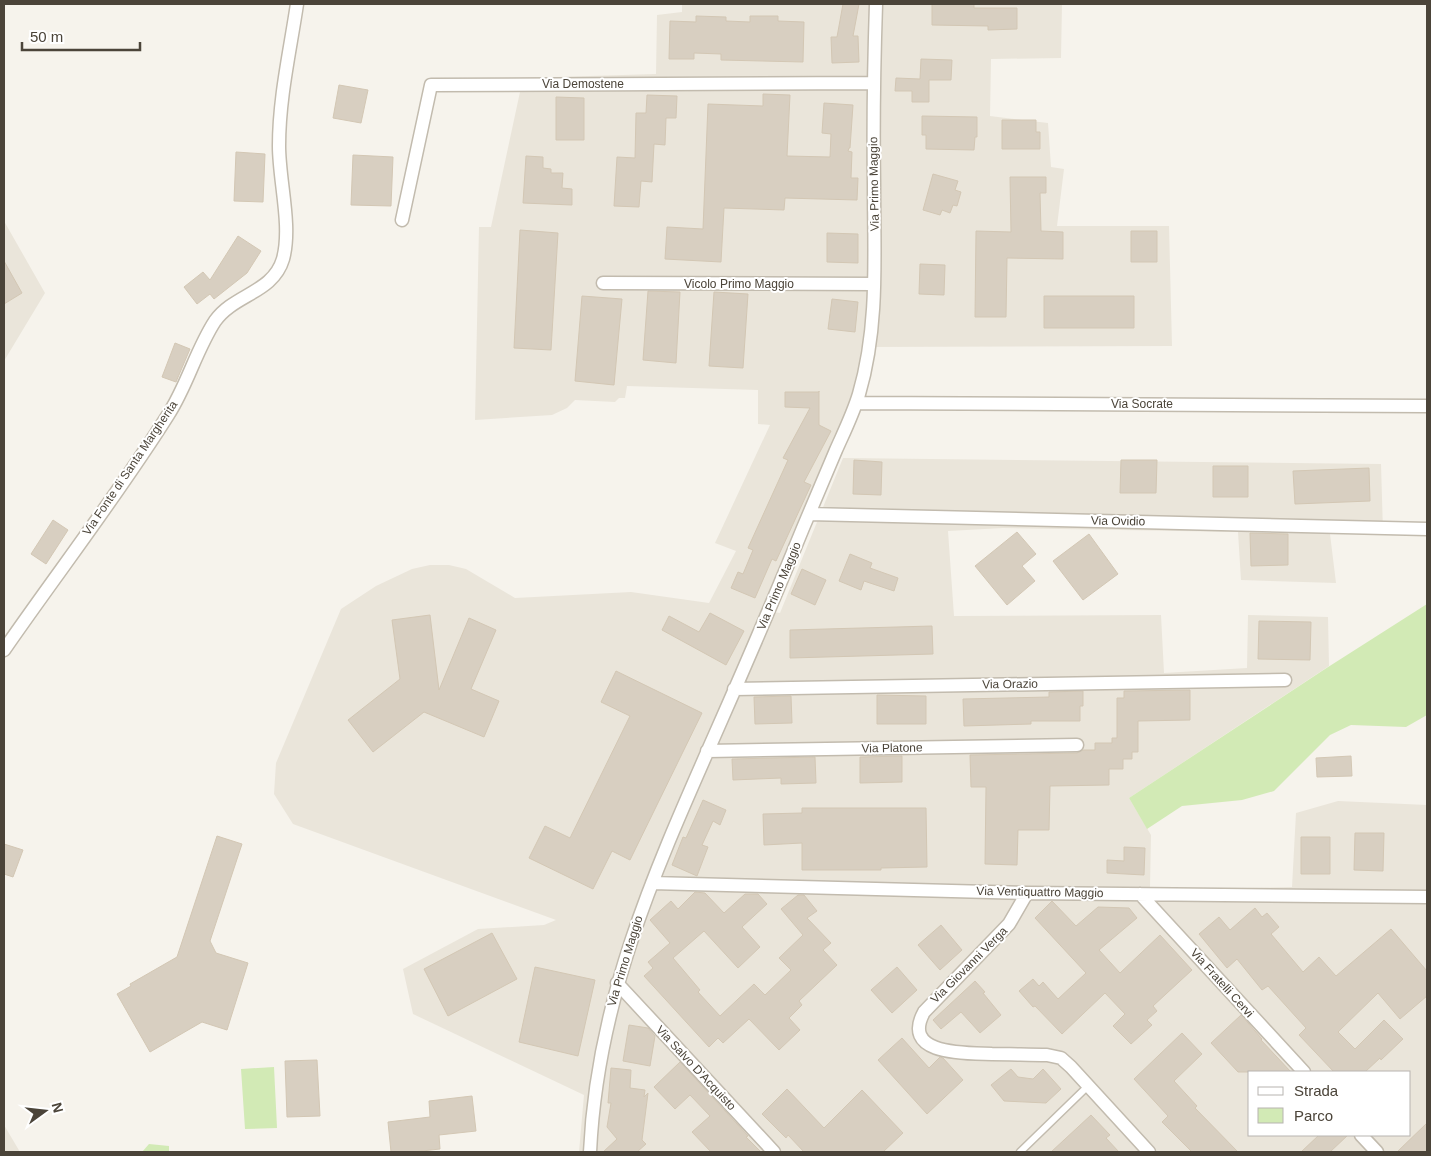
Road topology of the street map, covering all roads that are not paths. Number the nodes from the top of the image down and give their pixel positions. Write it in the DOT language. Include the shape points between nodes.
graph roads {
  1 [pos="297,4"];
  2 [pos="876,4"];
  3 [pos="874,83"];
  4 [pos="402,220"];
  5 [pos="603,283"];
  6 [pos="874,284"];
  7 [pos="856,403"];
  8 [pos="1427,406"];
  9 [pos="809,514"];
  10 [pos="1427,529"];
  11 [pos="4,650"];
  12 [pos="1285,680"];
  13 [pos="734,689"];
  14 [pos="1078,745"];
  15 [pos="707,751"];
  16 [pos="652,882"];
  17 [pos="1027,893"];
  18 [pos="1140,894"];
  19 [pos="1427,897"];
  20 [pos="617,984"];
  21 [pos="1303,1071"];
  22 [pos="1088,1085"];
  23 [pos="1362,1136"];
  24 [pos="590,1152"];
  25 [pos="774,1152"];
  26 [pos="1020,1152"];
  27 [pos="1149,1152"];
  28 [pos="1377,1152"];
  1 -- 11 [label="street, Via Fonte di Santa Margherita" via="280,124 280,172 286,232 279,270 264,287 230,306 216,320 168,416"];
  2 -- 3 [label="street, Via Primo Maggio"];
  3 -- 4 [label="street, Via Demostene" via="431,85"];
  3 -- 6 [label="street, Via Primo Maggio"];
  5 -- 6 [label="street, Vicolo Primo Maggio"];
  6 -- 7 [label="street, Via Primo Maggio" via="871,341"];
  7 -- 8 [label="street, Via Socrate"];
  7 -- 9 [label="street, Via Primo Maggio"];
  9 -- 10 [label="street, Via Ovidio"];
  9 -- 13 [label="street, Via Primo Maggio"];
  12 -- 13 [label="street, Via Orazio"];
  13 -- 15 [label="street, Via Primo Maggio"];
  14 -- 15 [label="street, Via Platone"];
  15 -- 16 [label="street, Via Primo Maggio"];
  16 -- 17 [label="street, Via Ventiquattro Maggio"];
  16 -- 20 [label="street, Via Primo Maggio"];
  17 -- 18 [label="street, Via Ventiquattro Maggio"];
  17 -- 22 [label="street, Via Giovanni Verga" via="1009,924 924,1012 921,1034 932,1047 950,1052 1054,1056 1066,1062"];
  18 -- 19 [label="street, Via Ventiquattro Maggio"];
  18 -- 21 [label="street, Via Fratelli Cervi"];
  20 -- 24 [label="street, Via Primo Maggio" via="596,1076"];
  20 -- 25 [label="street, Via Salvo D'Acquisto"];
  22 -- 26 [label="lane"];
  22 -- 27 [label="street, Via Giovanni Verga"];
  23 -- 28 [label="street"];
}
